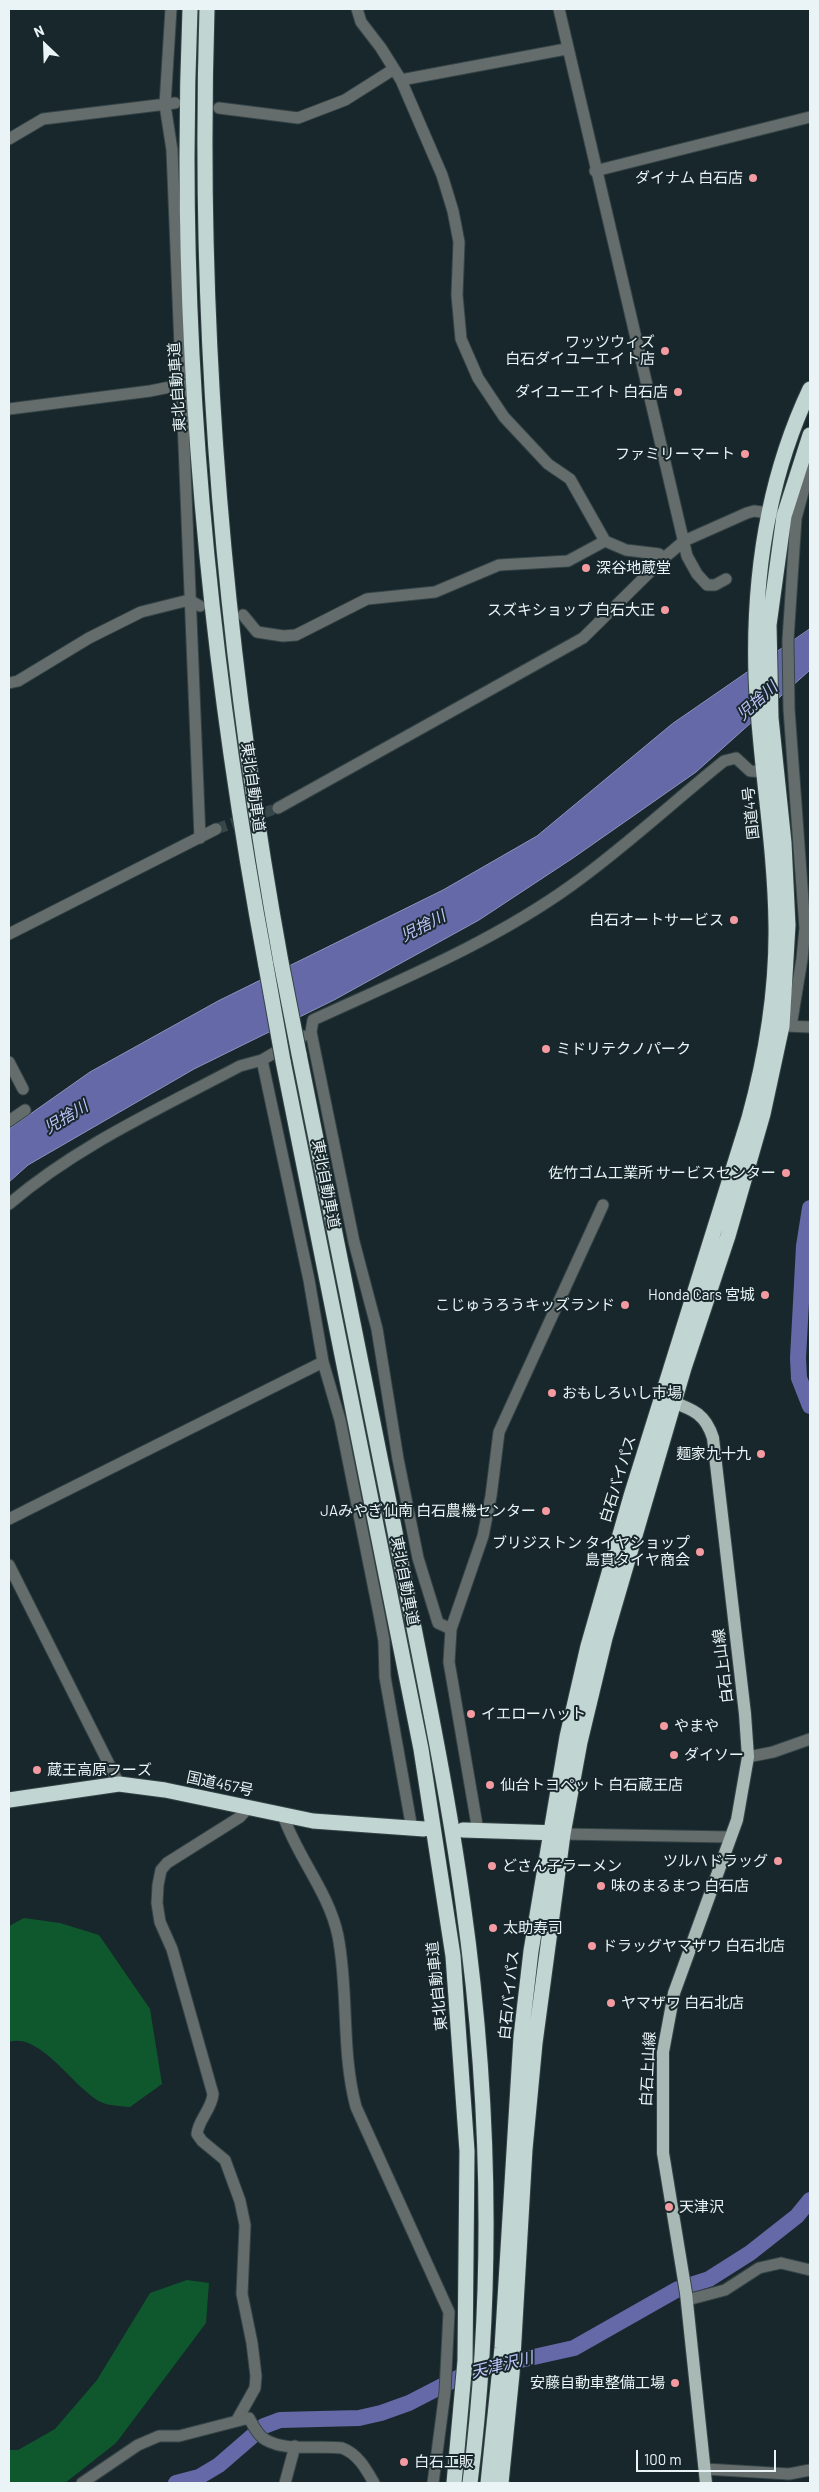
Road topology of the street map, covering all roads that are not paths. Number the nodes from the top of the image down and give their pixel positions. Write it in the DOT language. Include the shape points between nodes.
graph roads {
  1 [pos="171,9"];
  2 [pos="190,9"];
  3 [pos="207,9"];
  4 [pos="357,9"];
  5 [pos="559,9"];
  6 [pos="566,49"];
  7 [pos="394,69"];
  8 [pos="401,80"];
  9 [pos="170,104"];
  10 [pos="219,108"];
  11 [pos="810,117"];
  12 [pos="9,138"];
  13 [pos="595,171"];
  14 [pos="180,385"];
  15 [pos="810,389"];
  16 [pos="9,409"];
  17 [pos="810,435"];
  18 [pos="810,466"];
  19 [pos="768,512"];
  20 [pos="784,516"];
  21 [pos="605,541"];
  22 [pos="684,541"];
  23 [pos="664,558"];
  24 [pos="726,579"];
  25 [pos="189,600"];
  26 [pos="200,606"];
  27 [pos="243,615"];
  28 [pos="762,650"];
  29 [pos="9,683"];
  30 [pos="768,749"];
  31 [pos="764,772"];
  32 [pos="278,808"];
  33 [pos="216,829"];
  34 [pos="200,838"];
  35 [pos="9,934"];
  36 [pos="781,1025"];
  37 [pos="810,1027"];
  38 [pos="311,1032"];
  39 [pos="262,1060"];
  40 [pos="9,1062"];
  41 [pos="23,1089"];
  42 [pos="24,1110"];
  43 [pos="9,1121"];
  44 [pos="9,1204"];
  45 [pos="603,1205"];
  46 [pos="720,1234"];
  47 [pos="323,1362"];
  48 [pos="668,1401"];
  49 [pos="9,1519"];
  50 [pos="9,1565"];
  51 [pos="451,1630"];
  52 [pos="810,1738"];
  53 [pos="748,1757"];
  54 [pos="119,1784"];
  55 [pos="9,1800"];
  56 [pos="249,1807"];
  57 [pos="283,1815"];
  58 [pos="418,1829"];
  59 [pos="471,1830"];
  60 [pos="556,1833"];
  61 [pos="730,1837"];
  62 [pos="810,2270"];
  63 [pos="687,2297"];
  64 [pos="506,2375"];
  65 [pos="237,2420"];
  66 [pos="294,2446"];
  67 [pos="705,2469"];
  68 [pos="810,2470"];
  69 [pos="82,2483"];
  70 [pos="285,2483"];
  71 [pos="374,2483"];
  72 [pos="433,2483"];
  73 [pos="454,2483"];
  74 [pos="470,2483"];
  75 [pos="488,2483"];
  76 [pos="501,2483"];
  77 [pos="706,2483"];
  1 -- 9 [label="street"];
  2 -- 73 [label="highway, 東北自動車道, bridge" via="187,164 195,398 234,782 283,1061 419,1740 453,1956 467,2151 465,2361"];
  3 -- 74 [label="highway, 東北自動車道, bridge" via="208,296 226,564 250,781 281,962 438,1748 472,1984 484,2148 485,2236 481,2355"];
  4 -- 7 [label="street" via="361,22"];
  5 -- 6 [label="street"];
  6 -- 8 [label="street"];
  6 -- 13 [label="street"];
  7 -- 8 [label="street"];
  7 -- 10 [label="street" via="345,100 298,118"];
  8 -- 21 [label="street" via="442,176 453,211 459,242 457,295 460,331 478,378 504,417 548,464 570,479"];
  9 -- 12 [label="street" via="43,119"];
  9 -- 14 [label="street"];
  11 -- 13 [label="street"];
  13 -- 22 [label="street"];
  14 -- 16 [label="street"];
  14 -- 25 [label="street"];
  15 -- 19 [label="highway, 国道4号" via="775,478"];
  17 -- 20 [label="highway, 国道4号"];
  18 -- 36 [label="street" via="796,518 788,640 789,709 805,928 802,959"];
  19 -- 20 [label="street"];
  19 -- 22 [label="street" via="747,512"];
  19 -- 28 [label="highway, 国道4号" via="758,582"];
  20 -- 28 [label="highway, 国道4号"];
  21 -- 23 [label="street" via="626,550 659,554"];
  21 -- 27 [label="street" via="568,561 499,565 434,592 367,599 296,635 257,632"];
  22 -- 23 [label="street"];
  22 -- 24 [label="street" via="687,556 707,585"];
  23 -- 32 [label="street" via="583,638"];
  25 -- 26 [label="street"];
  25 -- 29 [label="street" via="141,612 89,638 18,681"];
  25 -- 34 [label="street"];
  28 -- 30 [label="highway, 国道4号"];
  30 -- 31 [label="highway, 国道4号"];
  30 -- 36 [label="highway, 国道4号" via="784,843 788,925"];
  31 -- 36 [label="highway, 国道4号" via="774,866"];
  31 -- 38 [label="street" via="750,771 736,758 724,761 548,901 424,969 313,1020"];
  33 -- 34 [label="street"];
  34 -- 35 [label="street"];
  36 -- 37 [label="street"];
  36 -- 46 [label="highway, 国道4号" via="763,1114"];
  38 -- 39 [label="street"];
  38 -- 51 [label="street" via="354,1242 377,1329 418,1558 438,1623"];
  39 -- 44 [label="street" via="240,1066 104,1138 34,1182"];
  39 -- 47 [label="street" via="309,1280"];
  40 -- 41 [label="street"];
  42 -- 43 [label="street"];
  45 -- 51 [label="street" via="499,1432 483,1536"];
  46 -- 48 [label="highway, 白石バイパス"];
  47 -- 49 [label="street"];
  47 -- 58 [label="street" via="340,1420 384,1641 385,1677"];
  48 -- 53 [label="main road, 白石上山線" via="698,1412 705,1419 713,1438"];
  48 -- 60 [label="highway, 白石バイパス"];
  50 -- 54 [label="street"];
  51 -- 59 [label="street" via="448,1662"];
  52 -- 53 [label="street" via="773,1752"];
  53 -- 61 [label="main road, 白石上山線" via="741,1801"];
  54 -- 55 [label="highway, 国道457号"];
  54 -- 56 [label="highway, 国道457号"];
  56 -- 57 [label="highway, 国道457号"];
  56 -- 65 [label="street" via="240,1817 166,1863 157,1903 213,2094 211,2106 197,2134 225,2160 245,2225 242,2294 256,2376 255,2388"];
  57 -- 58 [label="highway, 国道457号" via="313,1821"];
  57 -- 72 [label="street" via="289,1834 328,1904 336,1927 342,1963 349,2081 356,2107 449,2312 445,2392"];
  59 -- 60 [label="highway"];
  60 -- 61 [label="street"];
  60 -- 64 [label="highway, 白石バイパス" via="529,2098"];
  61 -- 63 [label="main road, 白石上山線" via="674,1993 663,2052 663,2153"];
  62 -- 63 [label="street" via="781,2263 759,2268 724,2290"];
  63 -- 67 [label="main road, 白石上山線"];
  64 -- 75 [label="highway, 白石バイパス"];
  64 -- 76 [label="highway, 白石バイパス"];
  65 -- 66 [label="street" via="249,2418 261,2437 269,2442"];
  65 -- 69 [label="street" via="179,2436 159,2436"];
  66 -- 70 [label="street"];
  66 -- 71 [label="street" via="332,2447 348,2451 356,2456"];
  67 -- 68 [label="street" via="789,2474"];
  67 -- 77 [label="main road, 白石上山線"];
}
